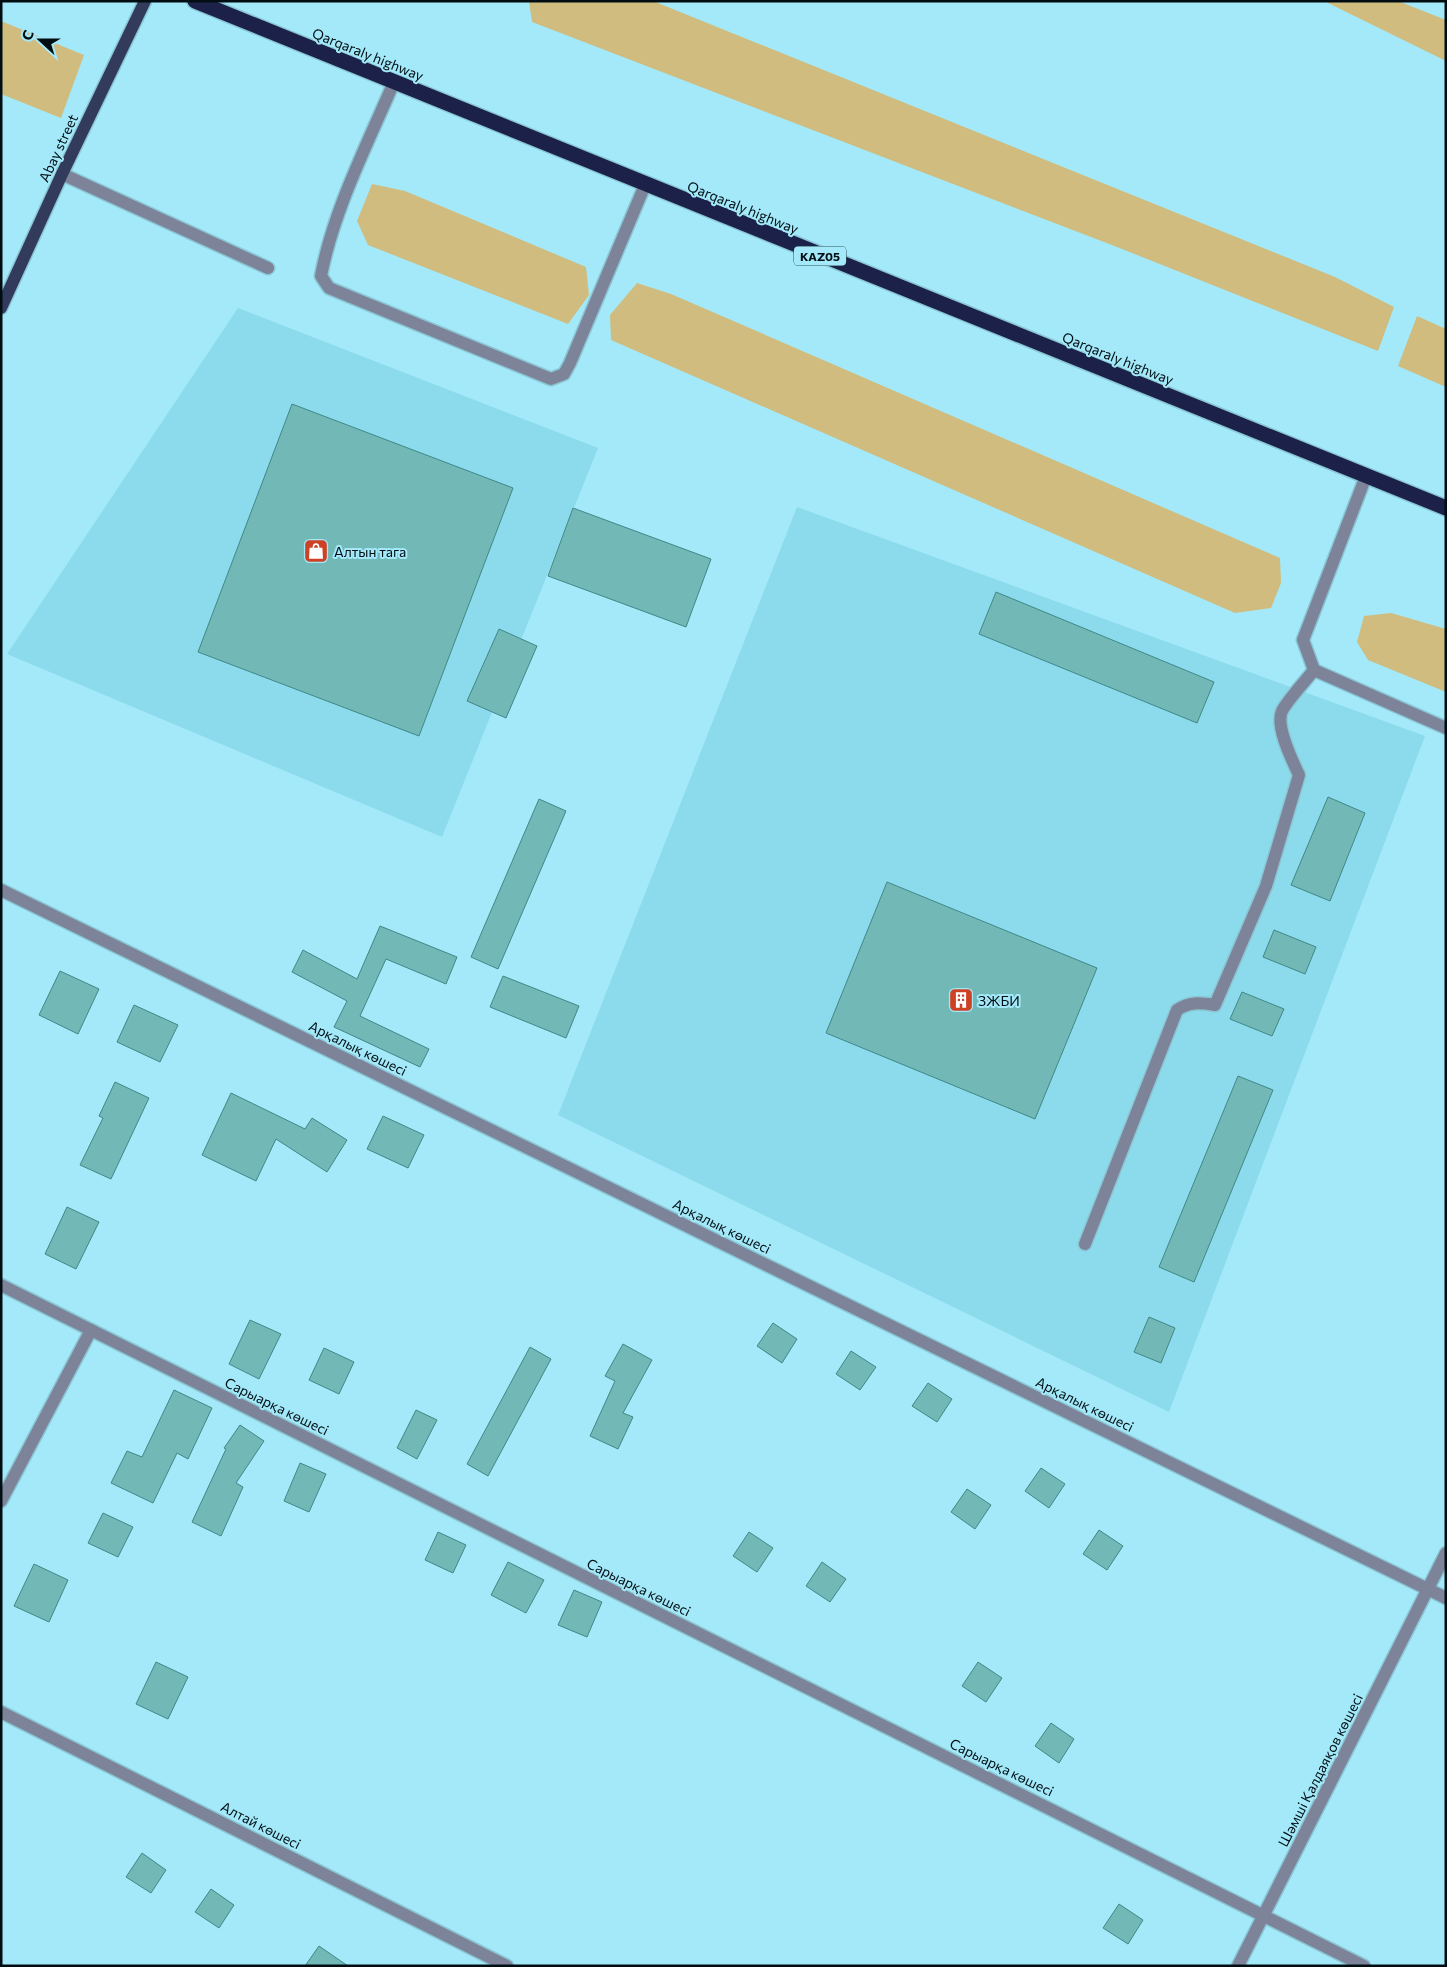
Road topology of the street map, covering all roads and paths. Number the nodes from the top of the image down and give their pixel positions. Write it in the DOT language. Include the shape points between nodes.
graph roads {
  1 [pos="145,1"];
  2 [pos="195,1"];
  3 [pos="394,82"];
  4 [pos="62,174"];
  5 [pos="646,185"];
  6 [pos="268,268"];
  7 [pos="1,308"];
  8 [pos="1366,476"];
  9 [pos="1446,508"];
  10 [pos="1314,670"];
  11 [pos="1446,728"];
  12 [pos="1,890"];
  13 [pos="1085,1244"];
  14 [pos="1,1285"];
  15 [pos="91,1330"];
  16 [pos="1,1501"];
  17 [pos="1446,1553"];
  18 [pos="1429,1588"];
  19 [pos="1446,1598"];
  20 [pos="1,1712"];
  21 [pos="1264,1915"];
  22 [pos="507,1966"];
  23 [pos="1238,1966"];
  24 [pos="1364,1966"];
  1 -- 4 [label="main road, Abay street"];
  2 -- 3 [label="highway, Qarqaraly highway / KАZ05"];
  3 -- 5 [label="highway, Qarqaraly highway / KАZ05"];
  3 -- 5 [label="street" via="340,211 321,276 329,288 551,379 564,374 570,363"];
  4 -- 6 [label="street"];
  4 -- 7 [label="main road, Abay street"];
  5 -- 8 [label="highway, Qarqaraly highway / KАZ05"];
  8 -- 9 [label="highway, Qarqaraly highway / KАZ05"];
  8 -- 10 [label="street" via="1303,640"];
  10 -- 11 [label="street"];
  10 -- 13 [label="street" via="1282,711 1284,737 1299,775 1266,886 1215,1004 1185,1004 1177,1010"];
  12 -- 18 [label="street, Арқалық көшесі"];
  14 -- 15 [label="street, Сарыарқа көшесі"];
  15 -- 16 [label="street"];
  15 -- 21 [label="street, Сарыарқа көшесі"];
  17 -- 18 [label="street, Шәмші Қалдаяқов көшесі"];
  18 -- 19 [label="street, Арқалық көшесі"];
  18 -- 21 [label="street, Шәмші Қалдаяқов көшесі"];
  20 -- 22 [label="street, Алтай көшесі"];
  21 -- 23 [label="street, Шәмші Қалдаяқов көшесі"];
  21 -- 24 [label="street, Сарыарқа көшесі"];
}
